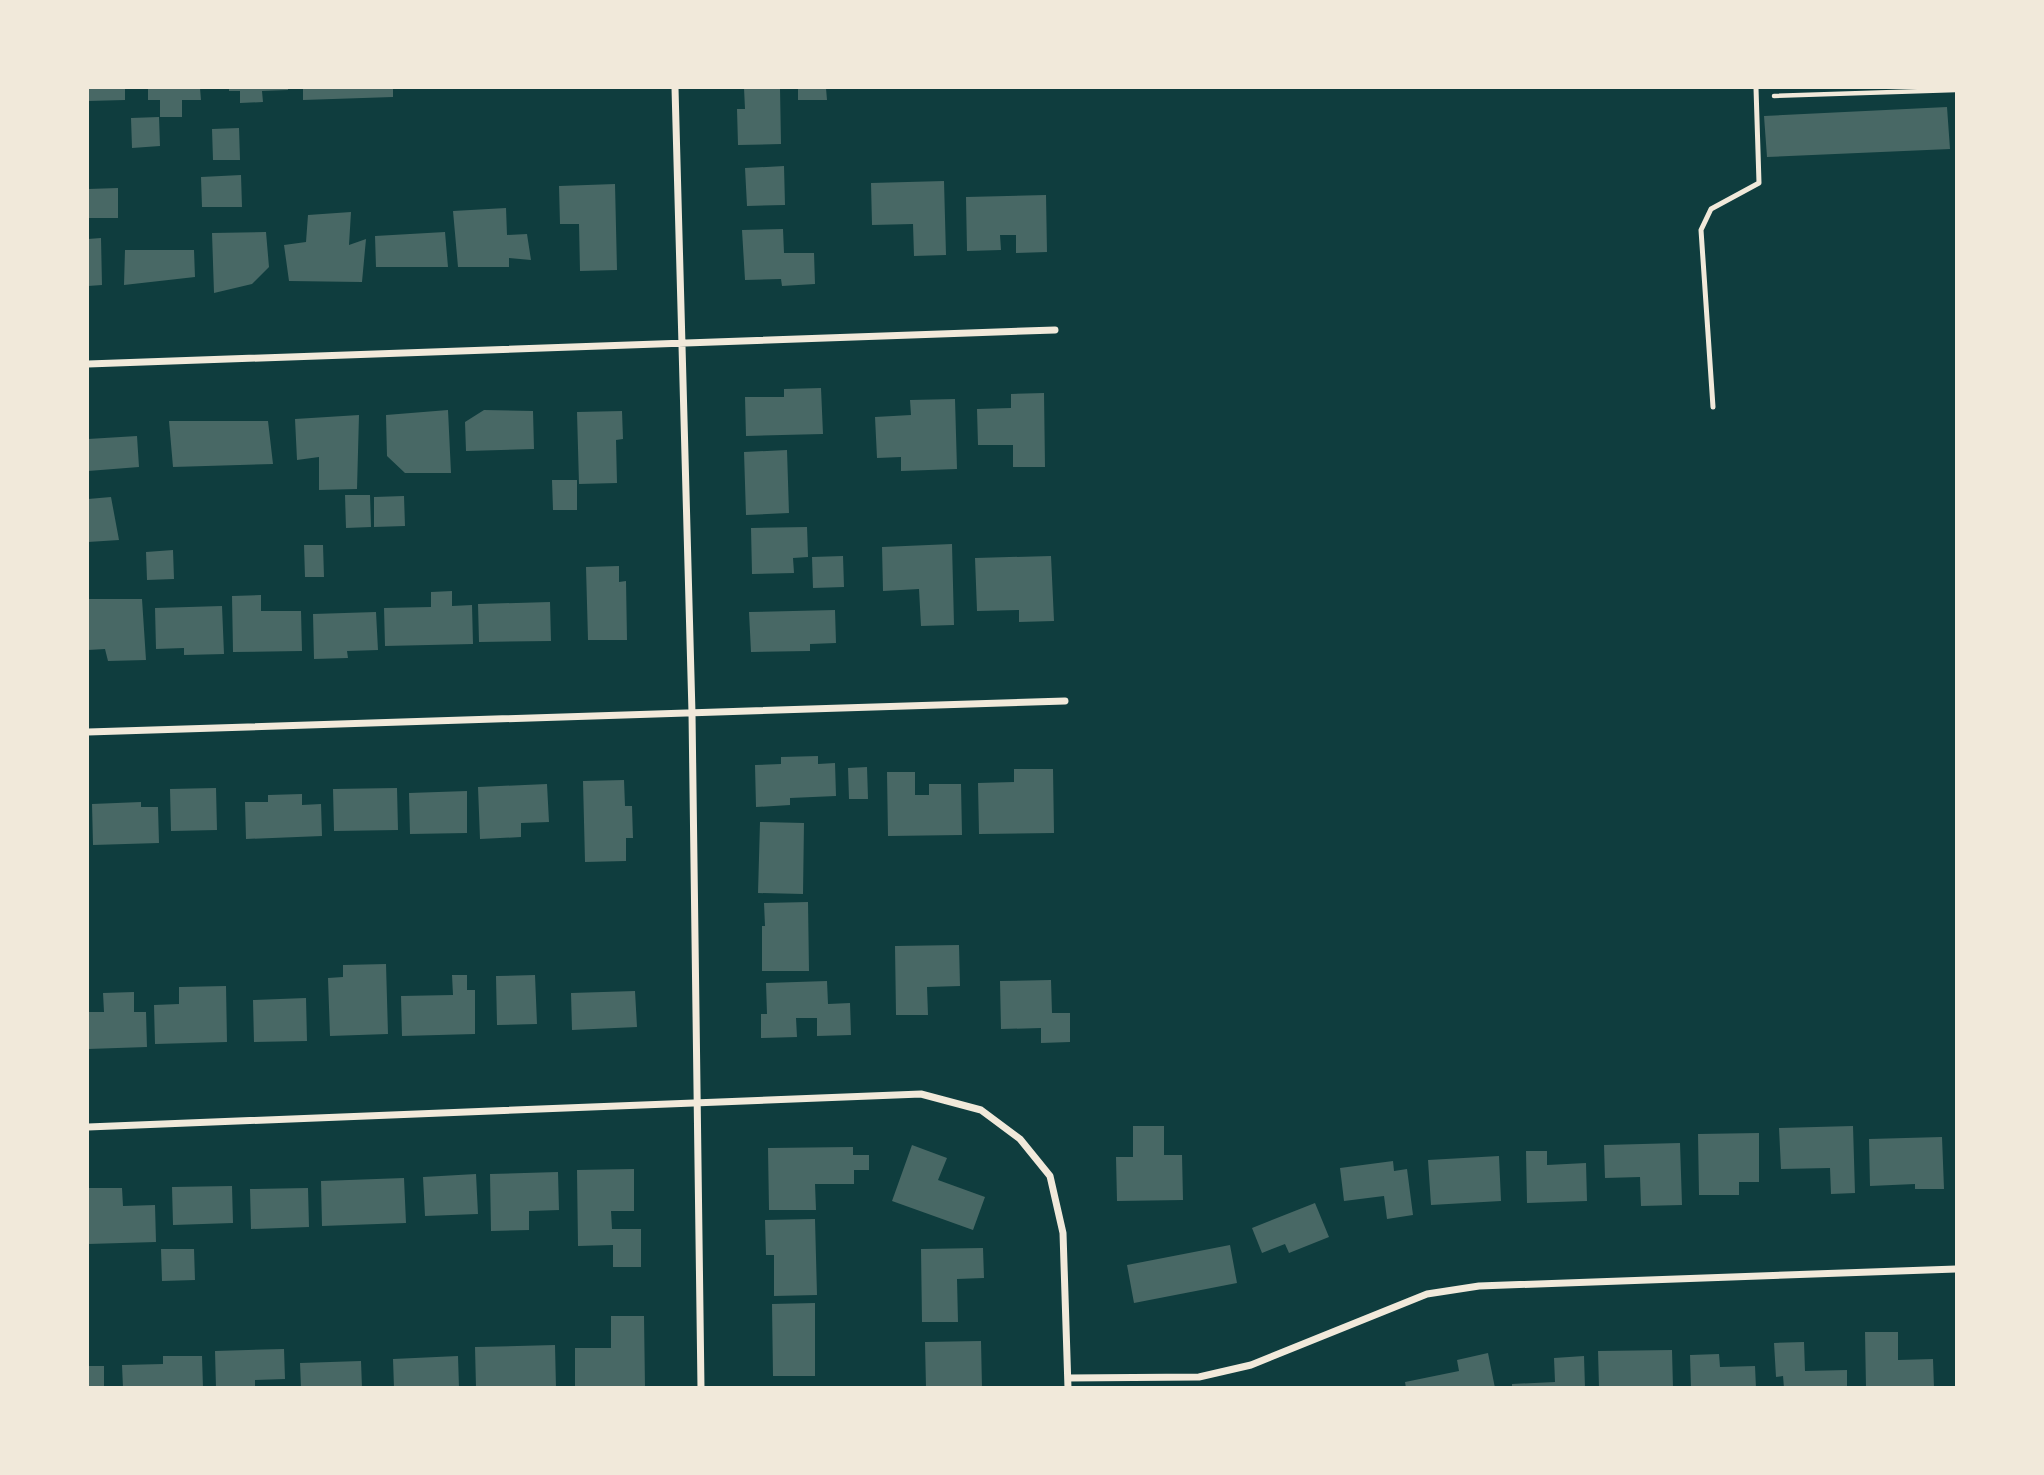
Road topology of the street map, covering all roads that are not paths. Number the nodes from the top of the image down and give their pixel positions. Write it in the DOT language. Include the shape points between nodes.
graph roads {
  1 [pos="675,88"];
  2 [pos="1756,88"];
  3 [pos="1055,330"];
  4 [pos="681,342"];
  5 [pos="88,364"];
  6 [pos="1713,407"];
  7 [pos="1065,701"];
  8 [pos="692,713"];
  9 [pos="88,732"];
  10 [pos="696,1105"];
  11 [pos="88,1127"];
  12 [pos="1956,1269"];
  13 [pos="1068,1378"];
  14 [pos="701,1388"];
  15 [pos="1068,1388"];
  1 -- 4 [label="street"];
  2 -- 6 [label="lane" via="1759,183 1711,209 1701,230"];
  3 -- 4 [label="street"];
  4 -- 5 [label="street"];
  4 -- 8 [label="street"];
  7 -- 8 [label="street"];
  8 -- 9 [label="street"];
  8 -- 10 [label="street"];
  10 -- 11 [label="street"];
  10 -- 13 [label="street" via="921,1094 981,1110 991,1117 1020,1139 1049,1176 1063,1233"];
  10 -- 14 [label="street"];
  12 -- 13 [label="street" via="1479,1286 1427,1294 1251,1365 1199,1377"];
  13 -- 15 [label="street"];
}
